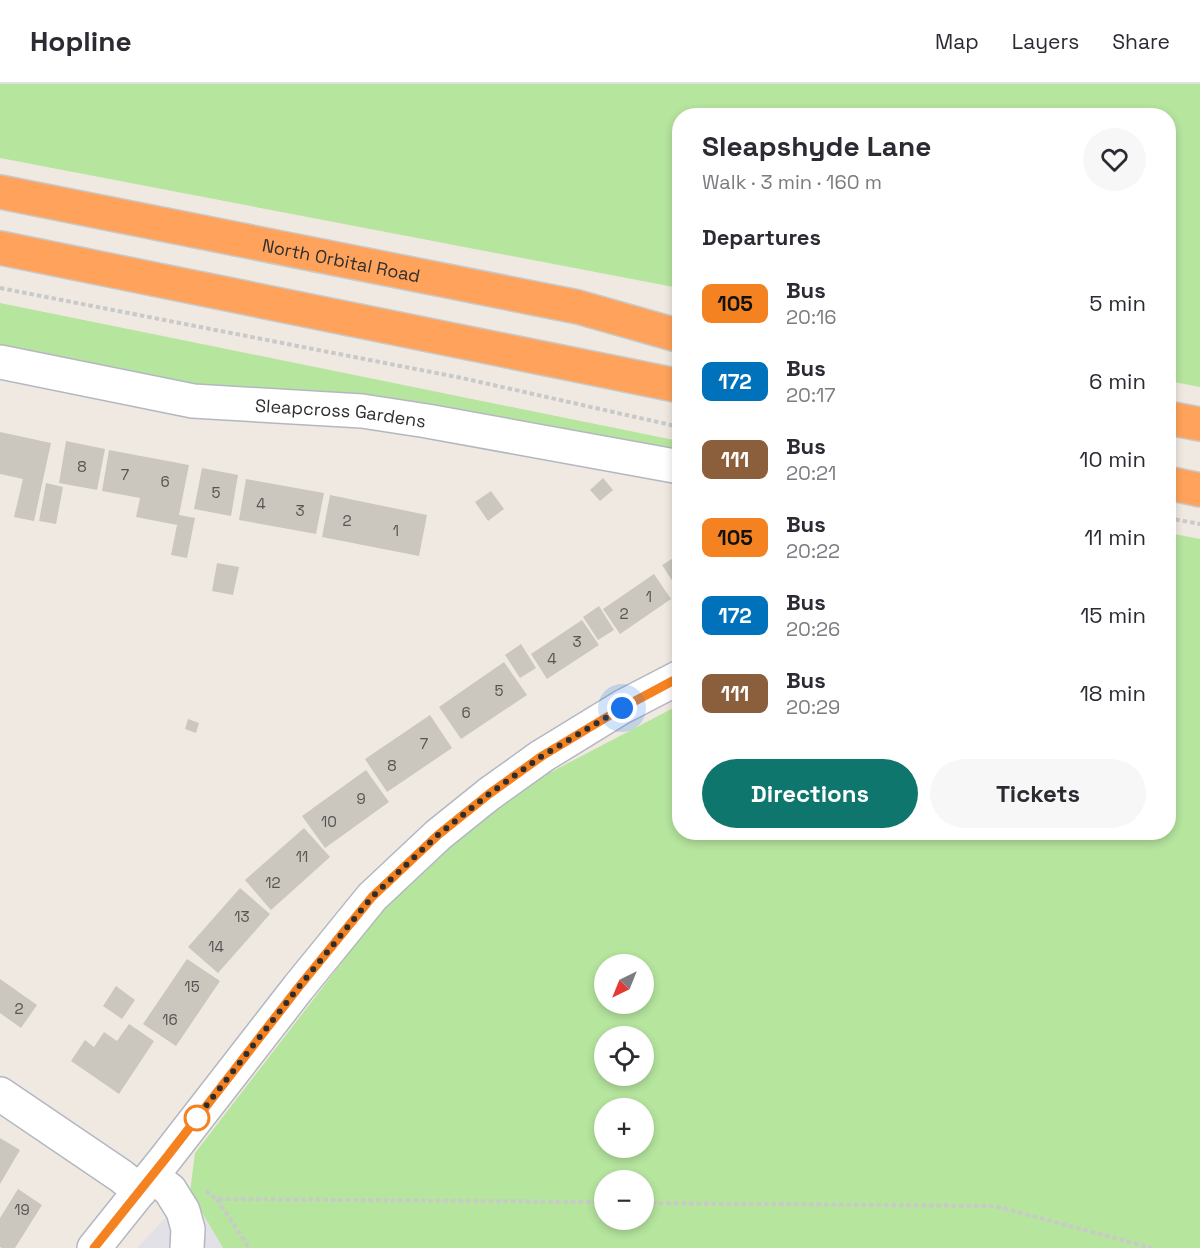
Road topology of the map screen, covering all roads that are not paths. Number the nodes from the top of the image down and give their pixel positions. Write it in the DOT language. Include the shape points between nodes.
graph roads {
  1 [pos="0,192"];
  2 [pos="0,248"];
  3 [pos="672,334"];
  4 [pos="0,362"];
  5 [pos="672,384"];
  6 [pos="1176,420"];
  7 [pos="1200,424"];
  8 [pos="672,466"];
  9 [pos="1176,485"];
  10 [pos="1200,490"];
  11 [pos="672,681"];
  12 [pos="0,1094"];
  13 [pos="153,1175"];
  14 [pos="94,1248"];
  15 [pos="188,1248"];
  1 -- 3 [label="highway, North Orbital Road" via="578,307"];
  2 -- 5 [label="highway"];
  4 -- 8 [label="street, Sleapcross Gardens" via="193,401 362,411"];
  6 -- 7 [label="highway"];
  9 -- 10 [label="highway"];
  11 -- 13 [label="street" via="542,756 489,794 372,897"];
  12 -- 13 [label="street" via="121,1176"];
  13 -- 14 [label="street"];
  13 -- 15 [label="street" via="170,1190 183,1211"];
}
